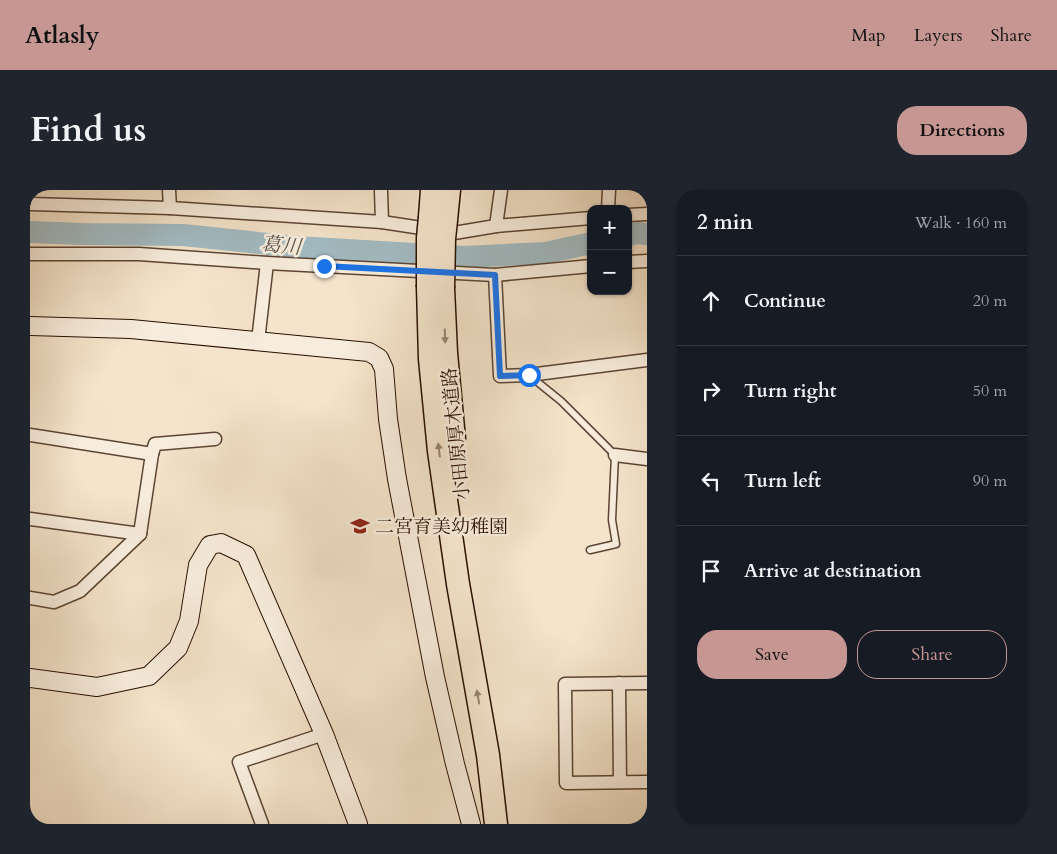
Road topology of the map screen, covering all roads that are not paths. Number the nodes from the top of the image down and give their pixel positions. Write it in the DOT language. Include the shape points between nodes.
graph roads {
  1 [pos="169,190"];
  2 [pos="381,190"];
  3 [pos="432,190"];
  4 [pos="448,190"];
  5 [pos="500,190"];
  6 [pos="609,190"];
  7 [pos="30,204"];
  8 [pos="608,205"];
  9 [pos="170,208"];
  10 [pos="647,214"];
  11 [pos="632,215"];
  12 [pos="438,218"];
  13 [pos="587,218"];
  14 [pos="382,222"];
  15 [pos="496,226"];
  16 [pos="30,254"];
  17 [pos="647,260"];
  18 [pos="632,262"];
  19 [pos="267,263"];
  20 [pos="587,266"];
  21 [pos="495,275"];
  22 [pos="30,326"];
  23 [pos="258,341"];
  24 [pos="647,360"];
  25 [pos="529,375"];
  26 [pos="30,435"];
  27 [pos="215,440"];
  28 [pos="152,454"];
  29 [pos="614,455"];
  30 [pos="647,459"];
  31 [pos="30,519"];
  32 [pos="140,534"];
  33 [pos="590,550"];
  34 [pos="30,598"];
  35 [pos="30,678"];
  36 [pos="619,683"];
  37 [pos="647,683"];
  38 [pos="324,734"];
  39 [pos="620,782"];
  40 [pos="647,782"];
  41 [pos="504,819"];
  42 [pos="263,824"];
  43 [pos="358,824"];
  44 [pos="471,824"];
  1 -- 9 [label="street"];
  2 -- 14 [label="street"];
  3 -- 12 [label="highway, 小田原厚木道路"];
  4 -- 12 [label="highway, 小田原厚木道路"];
  5 -- 15 [label="street"];
  6 -- 8 [label="street"];
  7 -- 9 [label="street"];
  9 -- 14 [label="street"];
  10 -- 11 [label="street"];
  12 -- 41 [label="highway, 小田原厚木道路, bridge" via="444,239 436,287 454,448 502,752"];
  13 -- 15 [label="street"];
  14 -- 15 [label="street" via="454,233"];
  16 -- 19 [label="street" via="139,254"];
  17 -- 18 [label="street"];
  19 -- 21 [label="street"];
  19 -- 23 [label="street"];
  20 -- 21 [label="street"];
  21 -- 25 [label="street" via="500,376"];
  22 -- 23 [label="street" via="131,329"];
  23 -- 44 [label="street" via="369,352 379,358 384,369 397,479 434,677"];
  24 -- 25 [label="street"];
  25 -- 29 [label="lane" via="561,400"];
  26 -- 28 [label="street"];
  27 -- 28 [label="street" via="155,444"];
  28 -- 32 [label="street"];
  29 -- 30 [label="street"];
  29 -- 33 [label="lane" via="612,520 616,544"];
  31 -- 32 [label="street"];
  32 -- 34 [label="street" via="80,591 54,602"];
  35 -- 38 [label="street" via="97,687 149,676 178,648 188,621 198,565 210,545 221,542 246,555"];
  36 -- 37 [label="street"];
  36 -- 39 [label="street"];
  36 -- 39 [label="street" via="565,684 566,783"];
  38 -- 42 [label="street" via="239,762"];
  38 -- 43 [label="street"];
  39 -- 40 [label="street"];
}
